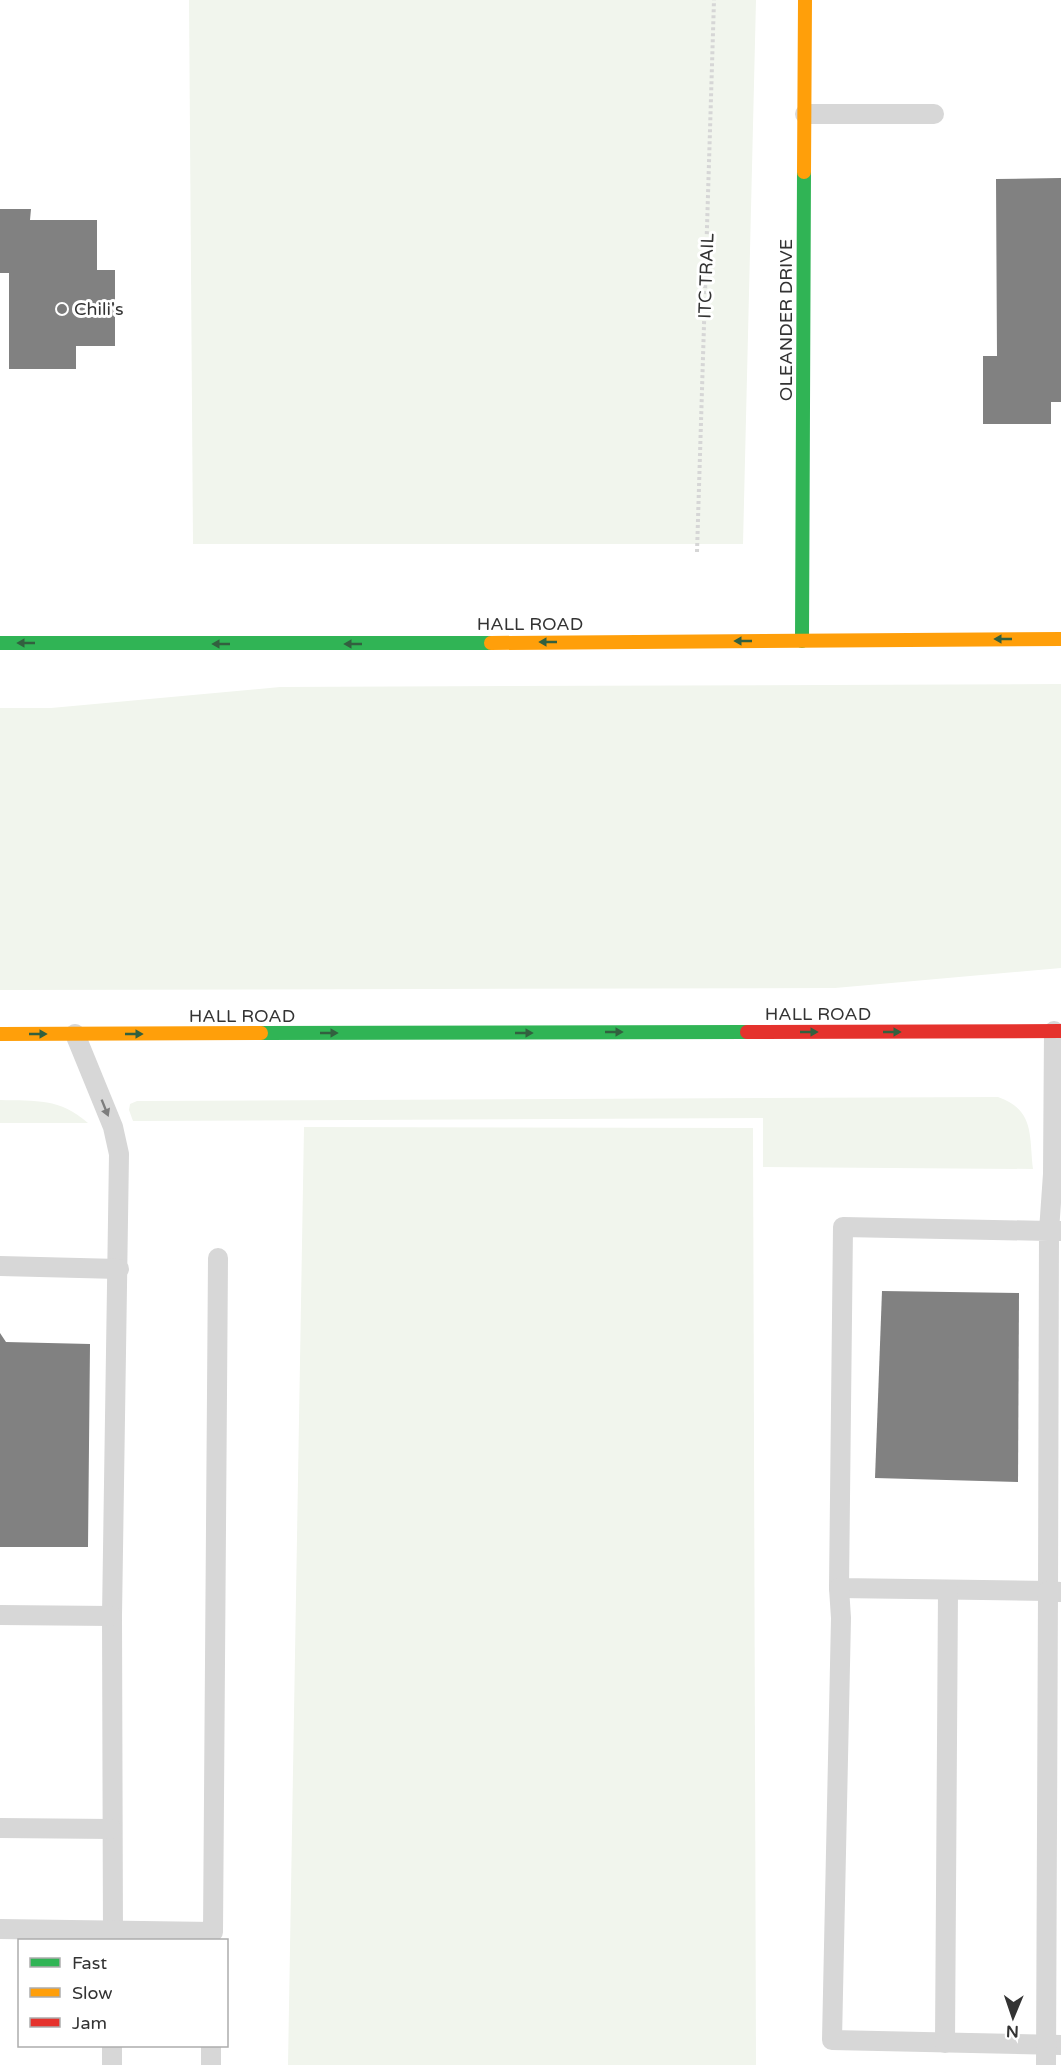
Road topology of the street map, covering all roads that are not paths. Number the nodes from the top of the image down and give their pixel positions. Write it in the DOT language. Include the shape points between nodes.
graph roads {
  1 [pos="805,0"];
  2 [pos="805,114"];
  3 [pos="934,114"];
  4 [pos="1061,639"];
  5 [pos="802,641"];
  6 [pos="0,643"];
  7 [pos="1058,1031"];
  8 [pos="0,1034"];
  9 [pos="75,1034"];
  10 [pos="1055,1231"];
  11 [pos="218,1258"];
  12 [pos="0,1266"];
  13 [pos="118,1269"];
  14 [pos="839,1588"];
  15 [pos="948,1590"];
  16 [pos="1054,1591"];
  17 [pos="0,1614"];
  18 [pos="112,1616"];
  19 [pos="0,1828"];
  20 [pos="112,1829"];
  21 [pos="0,1929"];
  22 [pos="113,1936"];
  23 [pos="213,1936"];
  24 [pos="945,2043"];
  25 [pos="112,2047"];
  26 [pos="211,2047"];
  27 [pos="1051,2052"];
  28 [pos="112,2065"];
  29 [pos="211,2065"];
  1 -- 2 [label="main road, OLEANDER DRIVE"];
  2 -- 3 [label="lane"];
  2 -- 5 [label="main road, OLEANDER DRIVE"];
  4 -- 5 [label="main road, HALL ROAD, one-way"];
  5 -- 6 [label="main road, HALL ROAD, one-way"];
  9 -- 7 [label="main road, HALL ROAD, one-way"];
  7 -- 10 [label="lane"];
  8 -- 9 [label="main road, HALL ROAD, one-way"];
  9 -- 13 [label="lane, one-way" via="119,1154"];
  10 -- 14 [label="lane" via="843,1227"];
  10 -- 16 [label="lane"];
  11 -- 23 [label="lane"];
  12 -- 13 [label="lane"];
  13 -- 18 [label="lane"];
  14 -- 15 [label="lane"];
  14 -- 24 [label="lane" via="832,2040"];
  15 -- 16 [label="lane"];
  15 -- 24 [label="lane"];
  16 -- 27 [label="lane"];
  17 -- 18 [label="lane"];
  18 -- 20 [label="lane"];
  19 -- 20 [label="lane"];
  20 -- 22 [label="lane"];
  21 -- 22 [label="lane"];
  22 -- 23 [label="lane"];
  24 -- 27 [label="lane"];
  25 -- 28 [label="lane"];
  26 -- 29 [label="lane"];
}
